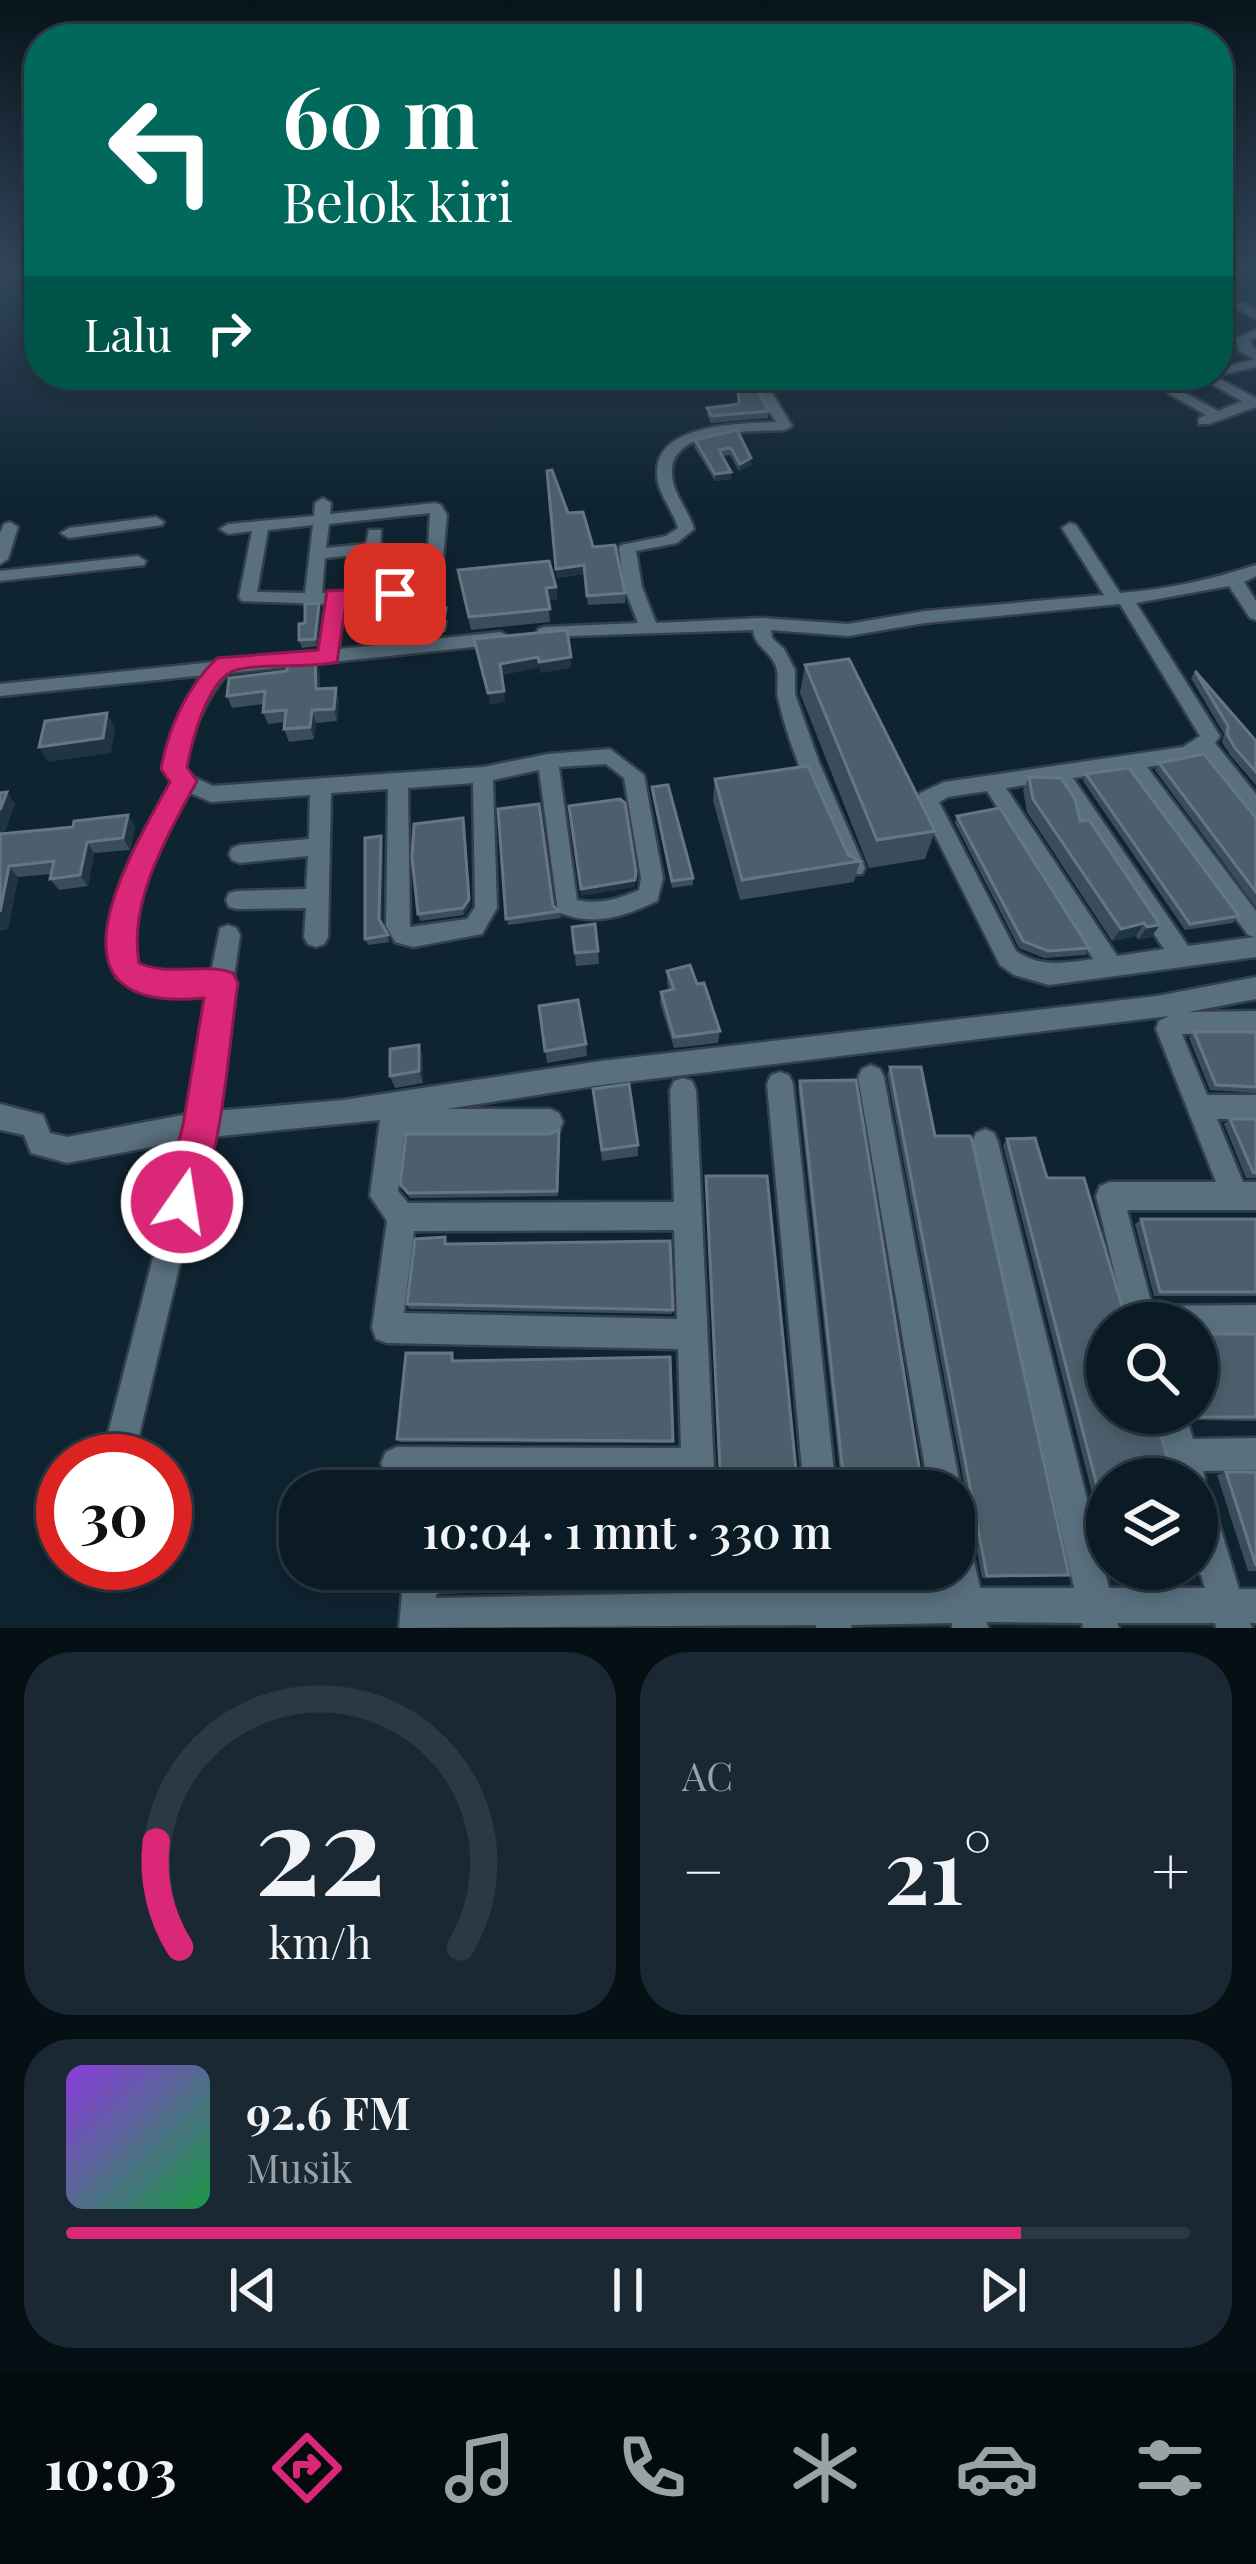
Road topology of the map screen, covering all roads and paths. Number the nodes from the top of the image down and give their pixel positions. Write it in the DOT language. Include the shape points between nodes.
graph roads {
  1 [pos="763,390"];
  2 [pos="1175,393"];
  3 [pos="1254,403"];
  4 [pos="323,512"];
  5 [pos="156,522"];
  6 [pos="10,526"];
  7 [pos="261,526"];
  8 [pos="1070,528"];
  9 [pos="228,529"];
  10 [pos="319,554"];
  11 [pos="0,559"];
  12 [pos="138,560"];
  13 [pos="1256,569"];
  14 [pos="62,571"];
  15 [pos="0,576"];
  16 [pos="1234,580"];
  17 [pos="313,596"];
  18 [pos="335,596"];
  19 [pos="370,596"];
  20 [pos="1121,600"];
  21 [pos="1256,614"];
  22 [pos="761,624"];
  23 [pos="648,626"];
  24 [pos="328,657"];
  25 [pos="226,664"];
  26 [pos="0,690"];
  27 [pos="1205,745"];
  28 [pos="548,761"];
  29 [pos="1132,762"];
  30 [pos="1058,773"];
  31 [pos="483,775"];
  32 [pos="184,781"];
  33 [pos="398,781"];
  34 [pos="992,783"];
  35 [pos="321,786"];
  36 [pos="1256,809"];
  37 [pos="319,847"];
  38 [pos="240,854"];
  39 [pos="854,868"];
  40 [pos="319,898"];
  41 [pos="237,900"];
  42 [pos="1256,928"];
  43 [pos="228,935"];
  44 [pos="316,937"];
  45 [pos="1256,947"];
  46 [pos="1182,957"];
  47 [pos="1111,967"];
  48 [pos="222,983"];
  49 [pos="1256,988"];
  50 [pos="1256,1022"];
  51 [pos="871,1077"];
  52 [pos="780,1084"];
  53 [pos="682,1090"];
  54 [pos="1200,1107"];
  55 [pos="1256,1107"];
  56 [pos="0,1117"];
  57 [pos="550,1122"];
  58 [pos="200,1125"];
  59 [pos="985,1142"];
  60 [pos="1246,1196"];
  61 [pos="688,1216"];
  62 [pos="402,1217"];
  63 [pos="1136,1302"];
  64 [pos="1256,1320"];
  65 [pos="1218,1321"];
  66 [pos="692,1334"];
  67 [pos="124,1434"];
  68 [pos="1256,1454"];
  69 [pos="1218,1461"];
  70 [pos="698,1470"];
  71 [pos="818,1470"];
  72 [pos="941,1470"];
  73 [pos="1218,1558"];
  74 [pos="419,1590"];
  75 [pos="703,1590"];
  76 [pos="704,1612"];
  77 [pos="1239,1613"];
  78 [pos="968,1617"];
  79 [pos="1099,1617"];
  80 [pos="833,1618"];
  81 [pos="553,1621"];
  82 [pos="661,1621"];
  83 [pos="416,1622"];
  1 -- 23 [label="street" via="784,426 715,432 674,443 666,453 663,472 686,529 627,548"];
  2 -- 3 [label="street" via="1211,418"];
  4 -- 7 [label="street"];
  4 -- 10 [label="street"];
  4 -- 19 [label="street" via="437,510 434,586"];
  5 -- 14 [label="street" via="70,525"];
  6 -- 11 [label="street"];
  7 -- 9 [label="street"];
  7 -- 17 [label="street" via="248,597"];
  8 -- 20 [label="street"];
  10 -- 17 [label="street"];
  10 -- 19 [label="street" via="374,540"];
  12 -- 14 [label="street"];
  13 -- 16 [label="street"];
  14 -- 15 [label="street"];
  16 -- 20 [label="street"];
  16 -- 21 [label="street"];
  17 -- 18 [label="street"];
  18 -- 19 [label="street"];
  18 -- 24 [label="street"];
  20 -- 22 [label="street" via="848,630"];
  20 -- 27 [label="street" via="1210,736"];
  22 -- 23 [label="street"];
  22 -- 39 [label="street" via="786,670 809,762"];
  23 -- 24 [label="street"];
  24 -- 25 [label="street"];
  25 -- 26 [label="street"];
  25 -- 32 [label="street" via="203,685 177,753 174,769"];
  27 -- 29 [label="street"];
  27 -- 36 [label="street"];
  28 -- 28 [label="street" via="610,756 631,768 649,896 596,912 566,905"];
  28 -- 31 [label="street"];
  29 -- 30 [label="street"];
  29 -- 42 [label="street"];
  30 -- 34 [label="street"];
  30 -- 46 [label="street"];
  31 -- 33 [label="street"];
  31 -- 33 [label="street" via="482,921 413,937 398,926"];
  32 -- 35 [label="street" via="211,794"];
  32 -- 48 [label="street" via="146,849 119,958 124,971 154,984"];
  33 -- 35 [label="street"];
  34 -- 47 [label="street"];
  34 -- 47 [label="street" via="927,799 1008,958 1049,976"];
  35 -- 37 [label="street"];
  37 -- 38 [label="street"];
  37 -- 40 [label="street"];
  40 -- 41 [label="street"];
  40 -- 44 [label="street"];
  43 -- 48 [label="street"];
  45 -- 46 [label="street"];
  46 -- 47 [label="street"];
  48 -- 58 [label="street"];
  49 -- 58 [label="street" via="343,1113"];
  50 -- 54 [label="street" via="1168,1029"];
  51 -- 72 [label="street"];
  52 -- 71 [label="street"];
  53 -- 61 [label="street"];
  54 -- 55 [label="street"];
  54 -- 60 [label="street"];
  56 -- 58 [label="street" via="34,1124 50,1149"];
  57 -- 62 [label="street" via="392,1122 384,1196"];
  58 -- 67 [label="street"];
  59 -- 79 [label="street"];
  60 -- 63 [label="street" via="1108,1199"];
  61 -- 62 [label="street"];
  61 -- 66 [label="street"];
  62 -- 66 [label="street" via="387,1328"];
  64 -- 65 [label="street"];
  66 -- 70 [label="street"];
  68 -- 69 [label="street"];
  73 -- 77 [label="street"];
  74 -- 83 [label="street"];
  75 -- 76 [label="street"];
  76 -- 80 [label="street"];
  76 -- 82 [label="street"];
  77 -- 79 [label="street"];
  78 -- 79 [label="street"];
  78 -- 80 [label="street"];
  81 -- 82 [label="street"];
  81 -- 83 [label="street"];
}
